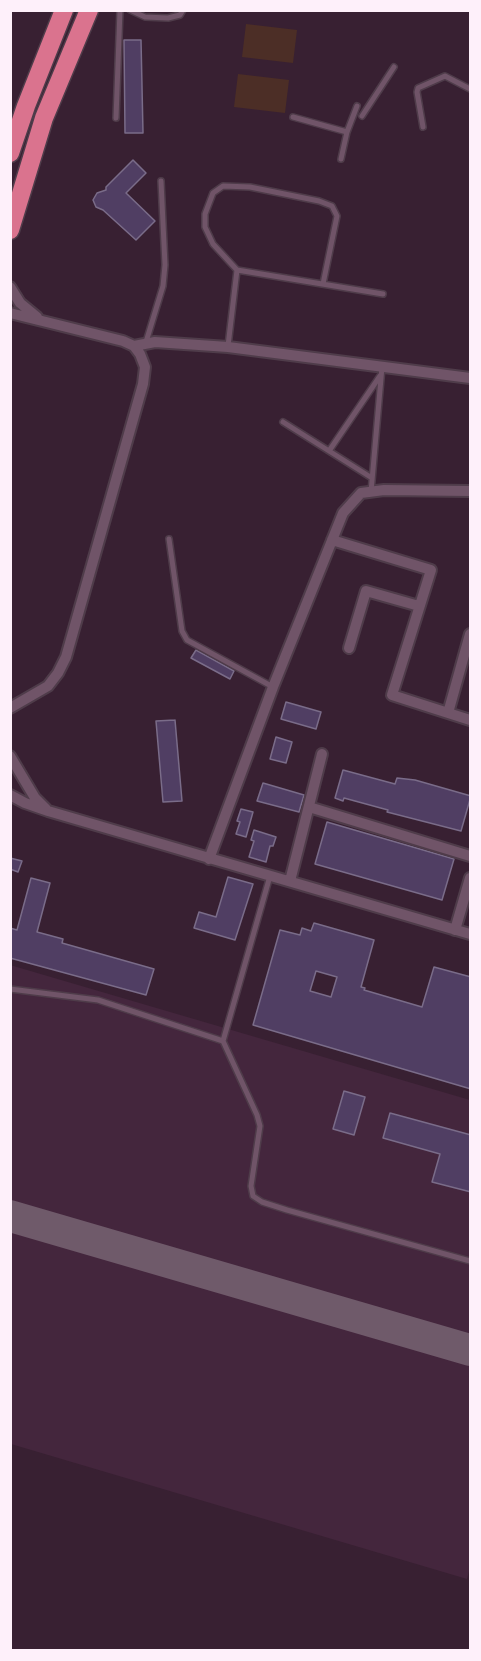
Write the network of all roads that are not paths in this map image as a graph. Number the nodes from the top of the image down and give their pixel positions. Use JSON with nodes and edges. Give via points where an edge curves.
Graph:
{"nodes":[{"id":1,"x":64,"y":10,"type":"edge"},
{"id":2,"x":89,"y":10,"type":"edge"},
{"id":3,"x":120,"y":10,"type":"edge"},
{"id":4,"x":130,"y":10,"type":"edge"},
{"id":5,"x":183,"y":10,"type":"edge"},
{"id":6,"x":394,"y":67,"type":"dead end"},
{"id":7,"x":471,"y":90,"type":"edge"},
{"id":8,"x":357,"y":106,"type":"dead end"},
{"id":9,"x":362,"y":116,"type":"dead end"},
{"id":10,"x":293,"y":117,"type":"dead end"},
{"id":11,"x":116,"y":118,"type":"dead end"},
{"id":12,"x":423,"y":127,"type":"dead end"},
{"id":13,"x":347,"y":132,"type":"junction"},
{"id":14,"x":10,"y":153,"type":"edge"},
{"id":15,"x":340,"y":159,"type":"dead end"},
{"id":16,"x":161,"y":181,"type":"dead end"},
{"id":17,"x":10,"y":230,"type":"edge"},
{"id":18,"x":237,"y":270,"type":"junction"},
{"id":19,"x":323,"y":284,"type":"junction"},
{"id":20,"x":10,"y":287,"type":"edge"},
{"id":21,"x":383,"y":294,"type":"dead end"},
{"id":22,"x":10,"y":313,"type":"edge"},
{"id":23,"x":45,"y":322,"type":"junction"},
{"id":24,"x":146,"y":344,"type":"junction"},
{"id":25,"x":134,"y":346,"type":"junction"},
{"id":26,"x":228,"y":347,"type":"junction"},
{"id":27,"x":381,"y":371,"type":"junction"},
{"id":28,"x":471,"y":378,"type":"edge"},
{"id":29,"x":283,"y":422,"type":"dead end"},
{"id":30,"x":329,"y":451,"type":"junction"},
{"id":31,"x":372,"y":478,"type":"junction"},
{"id":32,"x":471,"y":491,"type":"edge"},
{"id":33,"x":371,"y":492,"type":"junction"},
{"id":34,"x":169,"y":539,"type":"dead end"},
{"id":35,"x":332,"y":540,"type":"junction"},
{"id":36,"x":419,"y":606,"type":"junction"},
{"id":37,"x":471,"y":634,"type":"edge"},
{"id":38,"x":349,"y":648,"type":"dead end"},
{"id":39,"x":273,"y":687,"type":"junction"},
{"id":40,"x":10,"y":708,"type":"edge"},
{"id":41,"x":448,"y":713,"type":"junction"},
{"id":42,"x":471,"y":720,"type":"edge"},
{"id":43,"x":322,"y":754,"type":"dead end"},
{"id":44,"x":10,"y":756,"type":"edge"},
{"id":45,"x":10,"y":795,"type":"edge"},
{"id":46,"x":309,"y":807,"type":"junction"},
{"id":47,"x":48,"y":812,"type":"junction"},
{"id":48,"x":471,"y":856,"type":"edge"},
{"id":49,"x":209,"y":859,"type":"junction"},
{"id":50,"x":270,"y":876,"type":"junction"},
{"id":51,"x":471,"y":878,"type":"edge"},
{"id":52,"x":290,"y":881,"type":"junction"},
{"id":53,"x":455,"y":930,"type":"junction"},
{"id":54,"x":471,"y":934,"type":"edge"},
{"id":55,"x":10,"y":989,"type":"edge"},
{"id":56,"x":223,"y":1041,"type":"junction"},
{"id":57,"x":471,"y":1261,"type":"edge"}],
"edges":[{"from":1,"to":14,"type":"highway"},
{"from":2,"to":17,"type":"highway","via":[[44,118]]},
{"from":3,"to":11,"type":"lane"},
{"from":4,"to":5,"type":"lane","via":[[145,17],[168,18]]},
{"from":6,"to":9,"type":"lane"},
{"from":7,"to":12,"type":"lane","via":[[445,76],[418,88]]},
{"from":8,"to":13,"type":"lane"},
{"from":10,"to":13,"type":"lane"},
{"from":13,"to":15,"type":"lane"},
{"from":16,"to":24,"type":"lane","via":[[165,265]]},
{"from":18,"to":19,"type":"lane"},
{"from":18,"to":19,"type":"lane","via":[[213,244],[205,227],[213,193],[223,186],[250,187],[332,206],[337,216]]},
{"from":18,"to":26,"type":"lane"},
{"from":19,"to":21,"type":"lane"},
{"from":20,"to":23,"type":"street","via":[[20,303]]},
{"from":22,"to":23,"type":"street"},
{"from":23,"to":25,"type":"street"},
{"from":24,"to":25,"type":"street"},
{"from":24,"to":26,"type":"street"},
{"from":25,"to":40,"type":"street","via":[[144,367],[143,384],[66,657],[48,686]]},
{"from":26,"to":27,"type":"street"},
{"from":27,"to":28,"type":"street"},
{"from":27,"to":30,"type":"lane"},
{"from":27,"to":31,"type":"lane"},
{"from":29,"to":30,"type":"lane"},
{"from":30,"to":31,"type":"lane"},
{"from":31,"to":33,"type":"lane"},
{"from":32,"to":33,"type":"street"},
{"from":33,"to":35,"type":"street","via":[[362,493],[351,502]]},
{"from":34,"to":39,"type":"lane","via":[[182,631],[187,640]]},
{"from":35,"to":36,"type":"street","via":[[430,570]]},
{"from":35,"to":39,"type":"street"},
{"from":36,"to":38,"type":"street","via":[[366,591]]},
{"from":36,"to":41,"type":"street","via":[[392,695]]},
{"from":37,"to":41,"type":"street"},
{"from":39,"to":49,"type":"street"},
{"from":41,"to":42,"type":"street"},
{"from":43,"to":46,"type":"street"},
{"from":44,"to":47,"type":"street"},
{"from":45,"to":47,"type":"street"},
{"from":46,"to":48,"type":"street"},
{"from":46,"to":52,"type":"street"},
{"from":47,"to":49,"type":"street"},
{"from":49,"to":50,"type":"street"},
{"from":50,"to":52,"type":"street"},
{"from":50,"to":56,"type":"lane"},
{"from":51,"to":53,"type":"street"},
{"from":52,"to":53,"type":"street"},
{"from":53,"to":54,"type":"street"},
{"from":55,"to":56,"type":"lane","via":[[98,1000]]},
{"from":56,"to":57,"type":"lane","via":[[260,1126],[250,1186],[253,1196],[287,1210]]}]}
